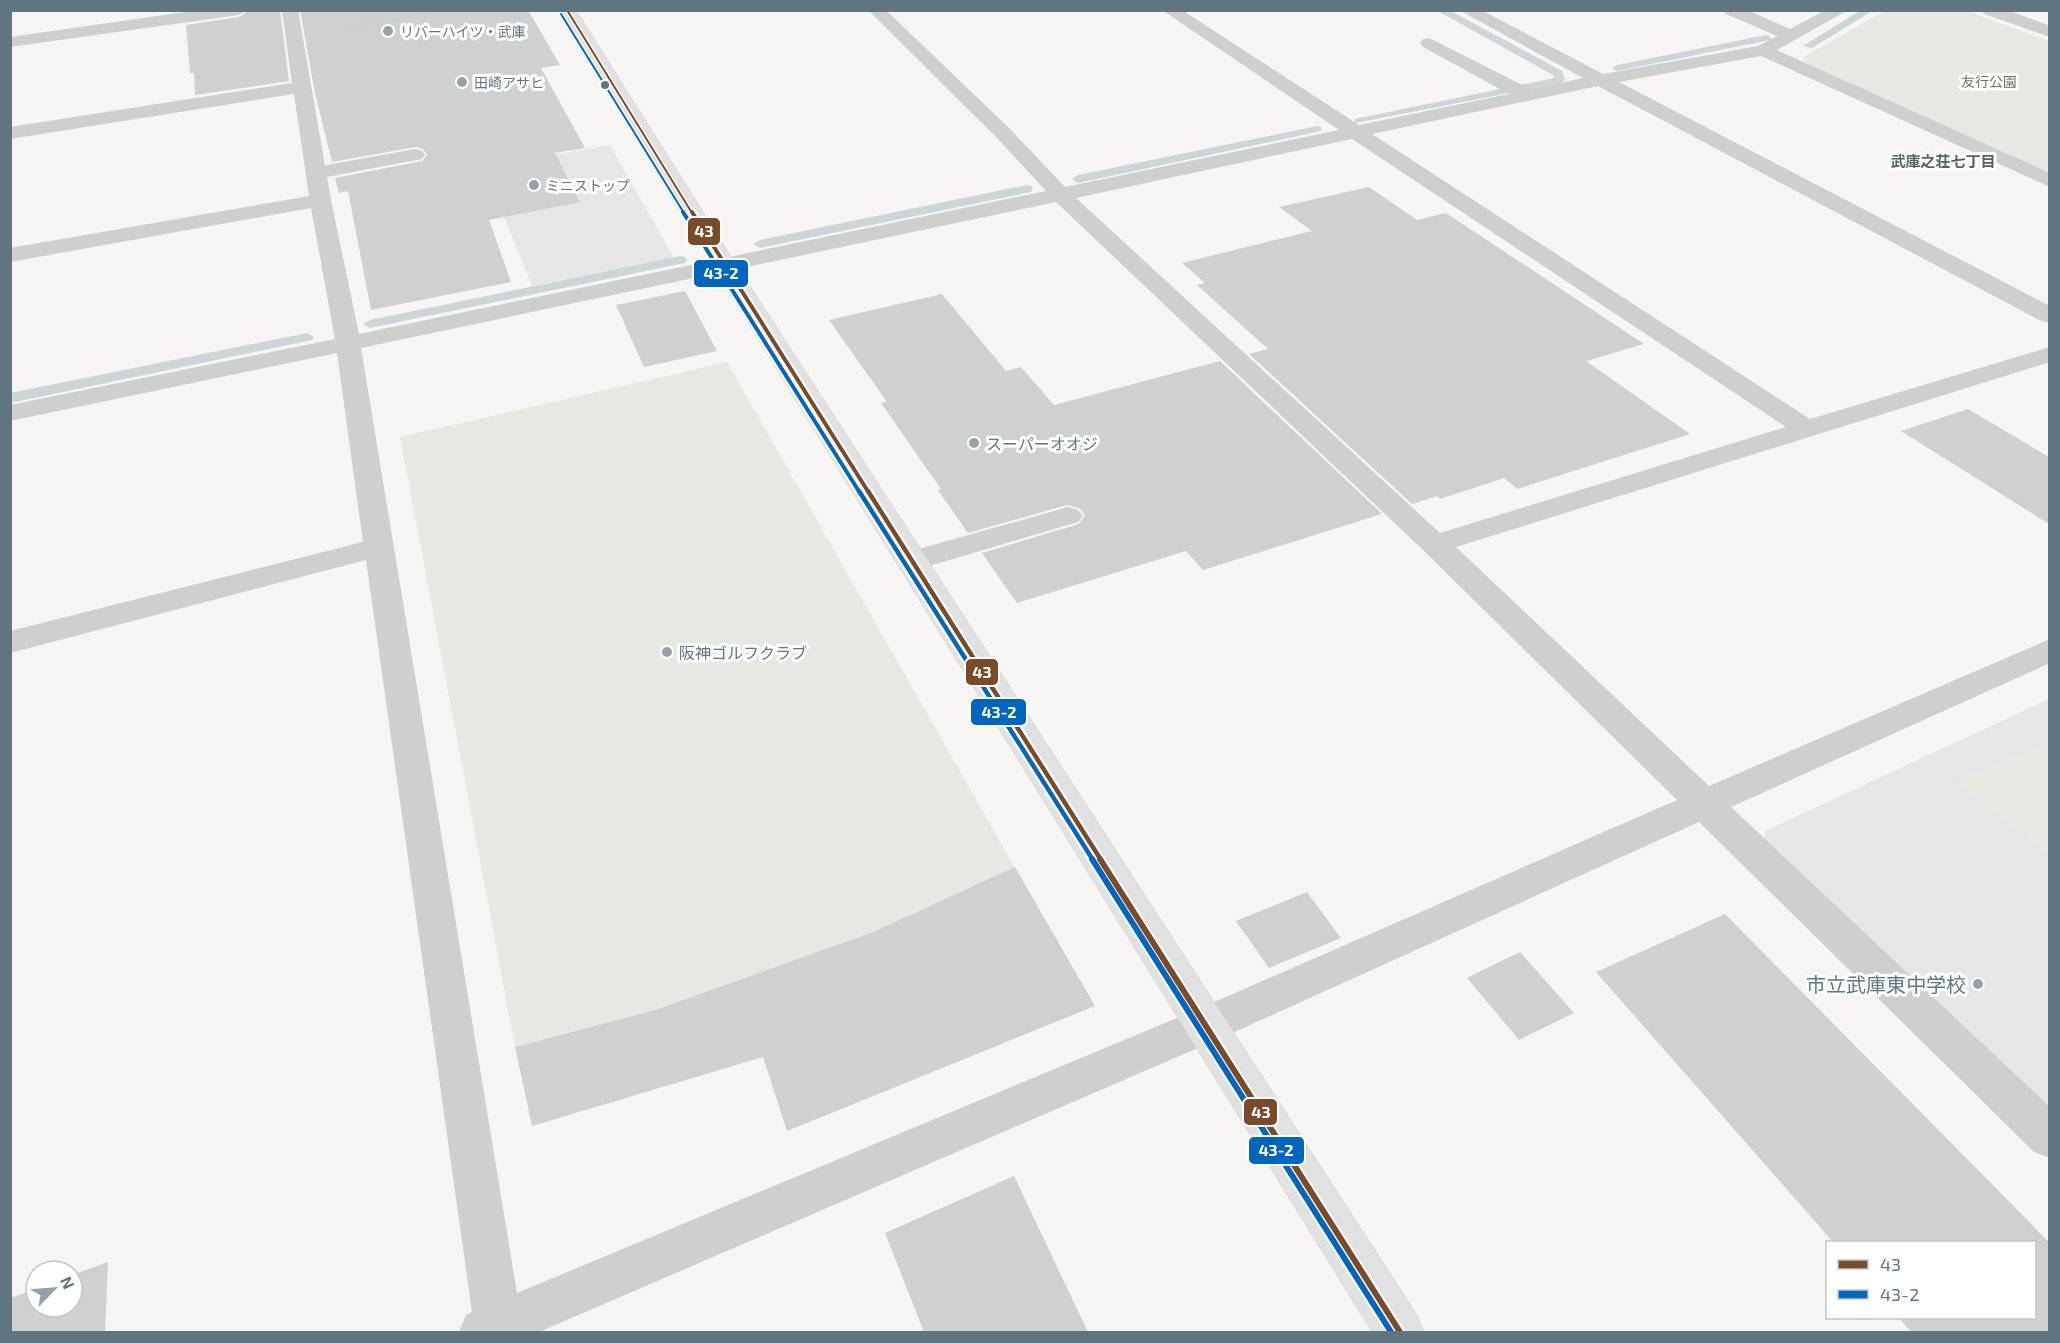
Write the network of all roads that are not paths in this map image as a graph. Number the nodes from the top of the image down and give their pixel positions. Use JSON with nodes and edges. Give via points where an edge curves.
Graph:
{"nodes":[{"id":1,"x":238,"y":10,"type":"edge"},
{"id":2,"x":290,"y":10,"type":"edge"},
{"id":3,"x":567,"y":10,"type":"edge"},
{"id":4,"x":876,"y":10,"type":"edge"},
{"id":5,"x":1170,"y":10,"type":"edge"},
{"id":6,"x":1467,"y":10,"type":"edge"},
{"id":7,"x":1732,"y":10,"type":"edge"},
{"id":8,"x":1840,"y":10,"type":"edge"},
{"id":9,"x":1990,"y":10,"type":"edge"},
{"id":10,"x":2049,"y":15,"type":"edge"},
{"id":11,"x":2020,"y":21,"type":"junction"},
{"id":12,"x":2049,"y":32,"type":"edge"},
{"id":13,"x":1791,"y":36,"type":"junction"},
{"id":14,"x":10,"y":42,"type":"edge"},
{"id":15,"x":1429,"y":43,"type":"dead end"},
{"id":16,"x":1763,"y":50,"type":"junction"},
{"id":17,"x":1600,"y":80,"type":"junction"},
{"id":18,"x":302,"y":87,"type":"junction"},
{"id":19,"x":1519,"y":91,"type":"junction"},
{"id":20,"x":10,"y":133,"type":"edge"},
{"id":21,"x":1357,"y":134,"type":"junction"},
{"id":22,"x":415,"y":155,"type":"dead end"},
{"id":23,"x":316,"y":173,"type":"junction"},
{"id":24,"x":2049,"y":180,"type":"edge"},
{"id":25,"x":1054,"y":187,"type":"junction"},
{"id":26,"x":320,"y":200,"type":"junction"},
{"id":27,"x":10,"y":255,"type":"edge"},
{"id":28,"x":725,"y":266,"type":"junction"},
{"id":29,"x":2049,"y":316,"type":"edge"},
{"id":30,"x":348,"y":343,"type":"junction"},
{"id":31,"x":2049,"y":354,"type":"edge"},
{"id":32,"x":10,"y":413,"type":"edge"},
{"id":33,"x":1807,"y":429,"type":"junction"},
{"id":34,"x":1068,"y":516,"type":"dead end"},
{"id":35,"x":1435,"y":544,"type":"junction"},
{"id":36,"x":379,"y":547,"type":"junction"},
{"id":37,"x":912,"y":561,"type":"junction"},
{"id":38,"x":10,"y":642,"type":"edge"},
{"id":39,"x":2049,"y":650,"type":"edge"},
{"id":40,"x":1706,"y":804,"type":"junction"},
{"id":41,"x":1204,"y":1026,"type":"junction"},
{"id":42,"x":2049,"y":1137,"type":"edge"},
{"id":43,"x":493,"y":1330,"type":"edge"},
{"id":44,"x":1400,"y":1332,"type":"edge"}],
"edges":[{"from":1,"to":14,"type":"street"},
{"from":2,"to":18,"type":"street"},
{"from":3,"to":28,"type":"street"},
{"from":4,"to":25,"type":"street"},
{"from":5,"to":21,"type":"street"},
{"from":6,"to":17,"type":"street"},
{"from":7,"to":13,"type":"street"},
{"from":8,"to":13,"type":"street"},
{"from":9,"to":11,"type":"street"},
{"from":10,"to":11,"type":"street"},
{"from":11,"to":12,"type":"street"},
{"from":13,"to":16,"type":"street"},
{"from":15,"to":19,"type":"street"},
{"from":16,"to":17,"type":"street"},
{"from":16,"to":24,"type":"street"},
{"from":17,"to":19,"type":"street"},
{"from":17,"to":29,"type":"street"},
{"from":18,"to":20,"type":"street"},
{"from":18,"to":23,"type":"street"},
{"from":19,"to":21,"type":"street"},
{"from":21,"to":25,"type":"street"},
{"from":21,"to":33,"type":"street"},
{"from":22,"to":23,"type":"street"},
{"from":23,"to":26,"type":"street"},
{"from":25,"to":28,"type":"street"},
{"from":25,"to":35,"type":"street"},
{"from":26,"to":27,"type":"street"},
{"from":26,"to":30,"type":"street"},
{"from":28,"to":30,"type":"street"},
{"from":28,"to":37,"type":"street"},
{"from":30,"to":32,"type":"street"},
{"from":30,"to":36,"type":"street"},
{"from":31,"to":33,"type":"street"},
{"from":33,"to":35,"type":"street"},
{"from":34,"to":37,"type":"street"},
{"from":35,"to":40,"type":"street"},
{"from":36,"to":38,"type":"street"},
{"from":36,"to":43,"type":"street"},
{"from":37,"to":41,"type":"street"},
{"from":39,"to":40,"type":"street"},
{"from":40,"to":41,"type":"street"},
{"from":40,"to":42,"type":"street"},
{"from":41,"to":43,"type":"street"},
{"from":41,"to":44,"type":"street"}]}
